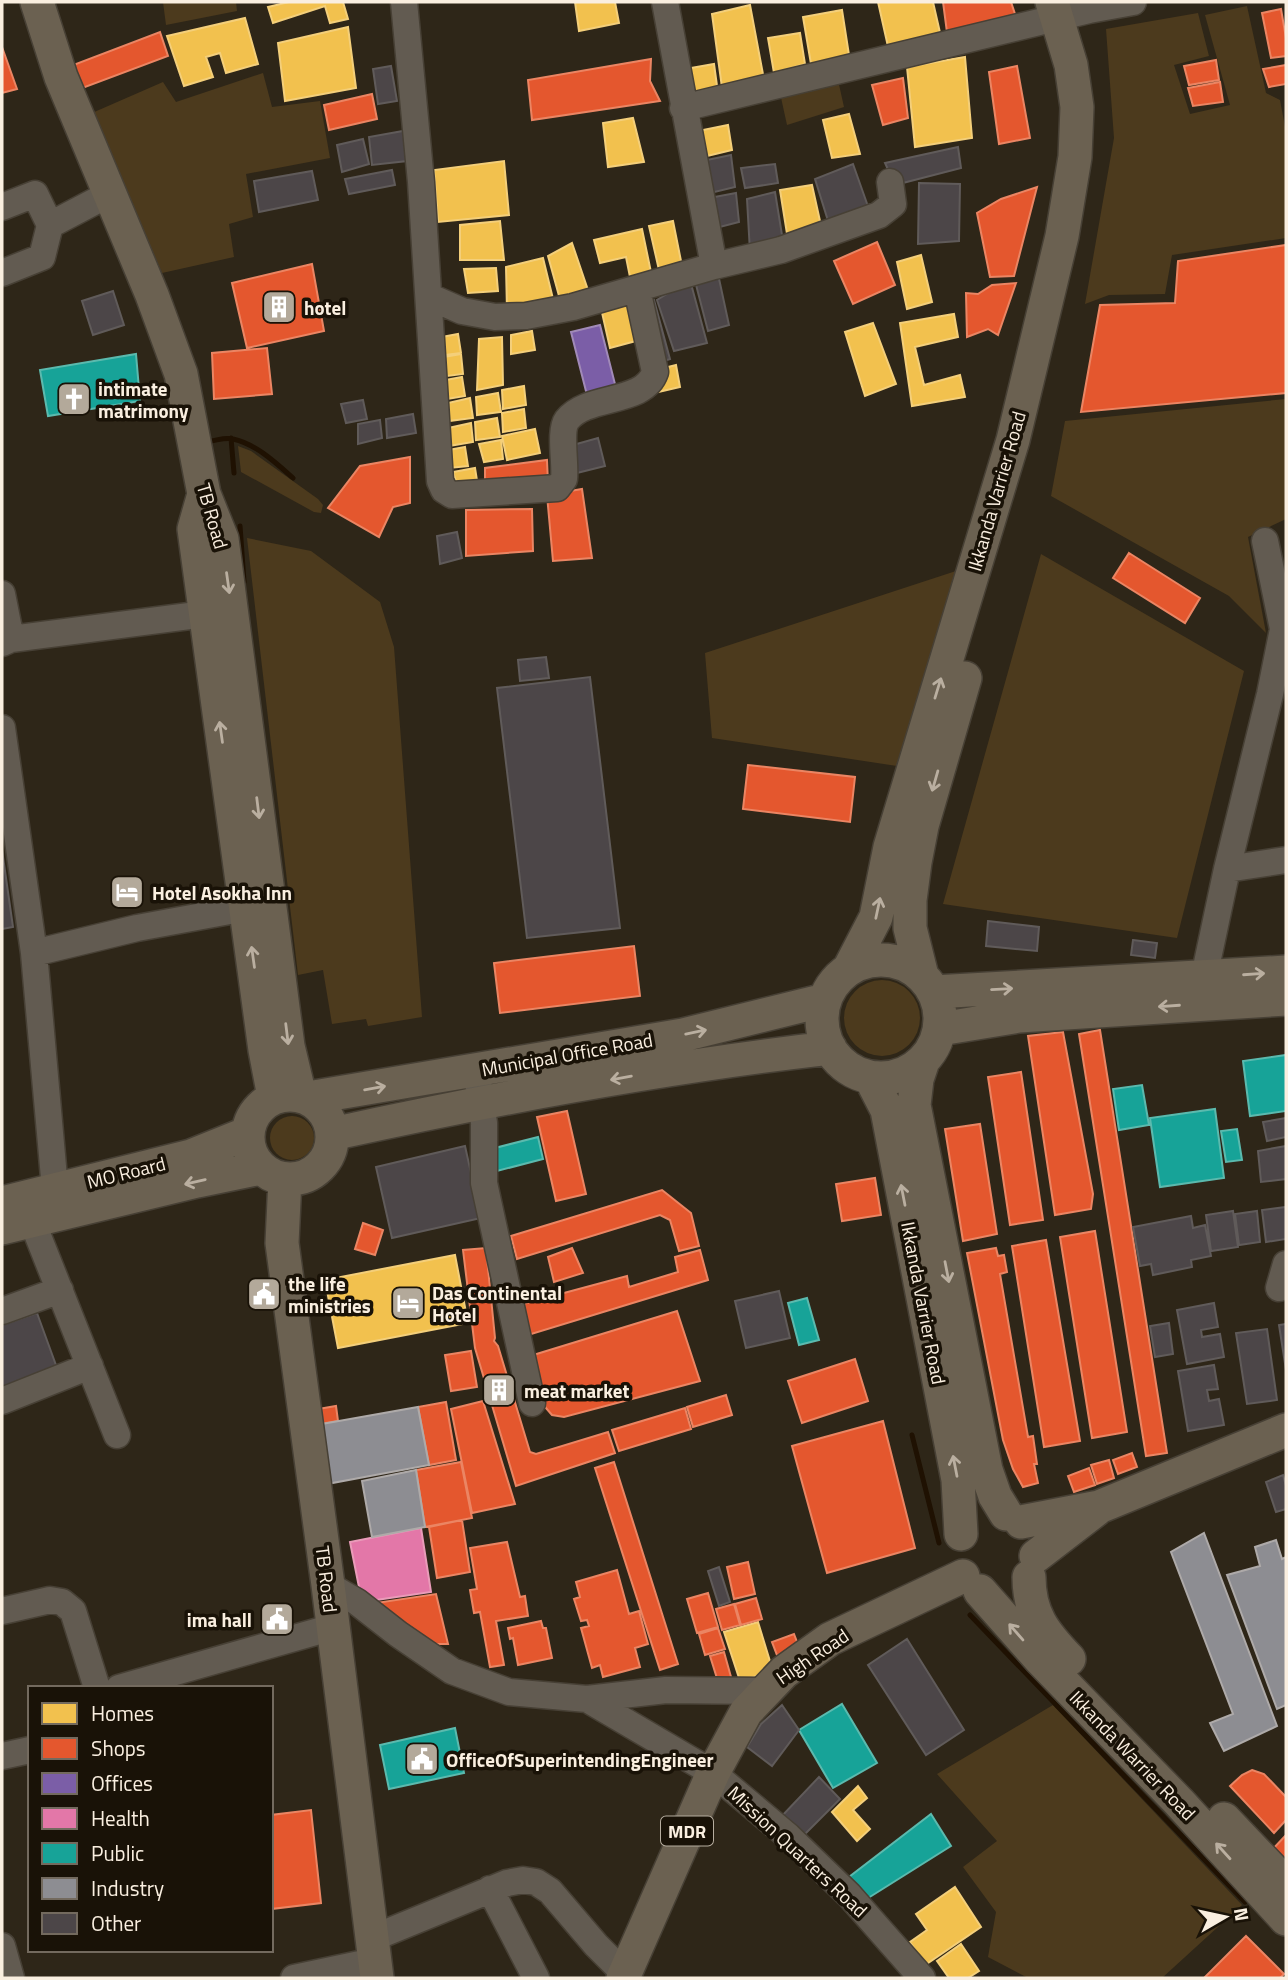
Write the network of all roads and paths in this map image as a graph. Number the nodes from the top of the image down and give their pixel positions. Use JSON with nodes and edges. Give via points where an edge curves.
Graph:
{"nodes":[{"id":1,"x":37,"y":2,"type":"edge"},
{"id":2,"x":404,"y":2,"type":"edge"},
{"id":3,"x":665,"y":2,"type":"edge"},
{"id":4,"x":1133,"y":2,"type":"edge"},
{"id":5,"x":1064,"y":9,"type":"edge"},
{"id":6,"x":683,"y":108,"type":"junction"},
{"id":7,"x":890,"y":182,"type":"dead end"},
{"id":8,"x":109,"y":194,"type":"junction"},
{"id":9,"x":2,"y":207,"type":"edge"},
{"id":10,"x":50,"y":225,"type":"junction"},
{"id":11,"x":714,"y":266,"type":"junction"},
{"id":12,"x":2,"y":274,"type":"edge"},
{"id":13,"x":636,"y":289,"type":"junction"},
{"id":14,"x":430,"y":297,"type":"junction"},
{"id":15,"x":204,"y":494,"type":"junction"},
{"id":16,"x":1265,"y":541,"type":"dead end"},
{"id":17,"x":2,"y":594,"type":"edge"},
{"id":18,"x":205,"y":614,"type":"junction"},
{"id":19,"x":7,"y":641,"type":"edge"},
{"id":20,"x":2,"y":728,"type":"edge"},
{"id":21,"x":1286,"y":860,"type":"edge"},
{"id":22,"x":1227,"y":869,"type":"junction"},
{"id":23,"x":246,"y":908,"type":"junction"},
{"id":24,"x":34,"y":953,"type":"junction"},
{"id":25,"x":849,"y":969,"type":"junction"},
{"id":26,"x":1286,"y":972,"type":"edge"},
{"id":27,"x":1204,"y":977,"type":"junction"},
{"id":28,"x":928,"y":984,"type":"junction"},
{"id":29,"x":1286,"y":999,"type":"edge"},
{"id":30,"x":825,"y":1000,"type":"junction"},
{"id":31,"x":940,"y":1029,"type":"junction"},
{"id":32,"x":830,"y":1048,"type":"junction"},
{"id":33,"x":923,"y":1061,"type":"junction"},
{"id":34,"x":475,"y":1069,"type":"junction"},
{"id":35,"x":870,"y":1077,"type":"junction"},
{"id":36,"x":294,"y":1097,"type":"junction"},
{"id":37,"x":480,"y":1103,"type":"junction"},
{"id":38,"x":248,"y":1133,"type":"junction"},
{"id":39,"x":332,"y":1134,"type":"junction"},
{"id":40,"x":273,"y":1173,"type":"junction"},
{"id":41,"x":55,"y":1189,"type":"junction"},
{"id":42,"x":2,"y":1203,"type":"edge"},
{"id":43,"x":17,"y":1225,"type":"edge"},
{"id":44,"x":60,"y":1290,"type":"junction"},
{"id":45,"x":2,"y":1311,"type":"edge"},
{"id":46,"x":90,"y":1366,"type":"junction"},
{"id":47,"x":2,"y":1401,"type":"edge"},
{"id":48,"x":532,"y":1403,"type":"dead end"},
{"id":49,"x":1286,"y":1430,"type":"edge"},
{"id":50,"x":117,"y":1435,"type":"dead end"},
{"id":51,"x":1099,"y":1507,"type":"junction"},
{"id":52,"x":1014,"y":1518,"type":"junction"},
{"id":53,"x":961,"y":1534,"type":"junction"},
{"id":54,"x":1033,"y":1567,"type":"junction"},
{"id":55,"x":971,"y":1583,"type":"junction"},
{"id":56,"x":328,"y":1585,"type":"junction"},
{"id":57,"x":2,"y":1611,"type":"edge"},
{"id":58,"x":333,"y":1626,"type":"junction"},
{"id":59,"x":150,"y":1683,"type":"edge"},
{"id":60,"x":96,"y":1686,"type":"edge"},
{"id":61,"x":131,"y":1686,"type":"edge"},
{"id":62,"x":765,"y":1691,"type":"junction"},
{"id":63,"x":587,"y":1699,"type":"junction"},
{"id":64,"x":28,"y":1750,"type":"edge"},
{"id":65,"x":2,"y":1756,"type":"edge"},
{"id":66,"x":713,"y":1773,"type":"junction"},
{"id":67,"x":1286,"y":1884,"type":"edge"},
{"id":68,"x":490,"y":1889,"type":"junction"},
{"id":69,"x":1286,"y":1919,"type":"edge"},
{"id":70,"x":2,"y":1946,"type":"edge"},
{"id":71,"x":375,"y":1959,"type":"edge"},
{"id":72,"x":624,"y":1976,"type":"edge"},
{"id":73,"x":10,"y":1978,"type":"edge"},
{"id":74,"x":294,"y":1978,"type":"edge"},
{"id":75,"x":536,"y":1978,"type":"edge"},
{"id":76,"x":922,"y":1978,"type":"edge"}],
"edges":[{"from":1,"to":8,"type":"main road","name":"TB Road","via":[[61,77]]},
{"from":2,"to":14,"type":"street"},
{"from":3,"to":6,"type":"street"},
{"from":4,"to":5,"type":"street"},
{"from":5,"to":6,"type":"street"},
{"from":25,"to":5,"type":"main road","name":"Ikkanda Varrier Road","one_way":true,"via":[[876,917],[890,847],[1013,440],[1062,236],[1077,107]]},
{"from":5,"to":28,"type":"main road","name":"Ikkanda Varrier Road","one_way":true,"via":[[1090,62],[1097,110],[1095,160],[1031,448],[922,827],[910,928]]},
{"from":6,"to":11,"type":"street"},
{"from":7,"to":11,"type":"street","via":[[892,204],[879,215],[781,250]]},
{"from":8,"to":10,"type":"street"},
{"from":8,"to":15,"type":"main road","name":"TB Road","via":[[181,374]]},
{"from":9,"to":10,"type":"street","via":[[35,194]]},
{"from":10,"to":12,"type":"street","via":[[42,257]]},
{"from":11,"to":13,"type":"street"},
{"from":13,"to":14,"type":"street","via":[[526,316],[462,311]]},
{"from":13,"to":14,"type":"street","via":[[655,372],[652,382],[567,420],[564,479],[557,488],[452,495],[440,481]]},
{"from":15,"to":18,"type":"main road","via":[[194,529]]},
{"from":15,"to":36,"type":"main road","name":"TB Road","one_way":true,"via":[[222,539]]},
{"from":16,"to":22,"type":"street","via":[[1283,629]]},
{"from":17,"to":19,"type":"street"},
{"from":18,"to":19,"type":"street"},
{"from":23,"to":18,"type":"main road","one_way":true},
{"from":20,"to":24,"type":"street"},
{"from":21,"to":22,"type":"street"},
{"from":22,"to":27,"type":"street"},
{"from":23,"to":24,"type":"street"},
{"from":36,"to":23,"type":"main road","one_way":true},
{"from":24,"to":41,"type":"street"},
{"from":25,"to":28,"type":"main road","via":[[887,959],[906,965]]},
{"from":25,"to":30,"type":"main road","via":[[834,982]]},
{"from":27,"to":26,"type":"main road","one_way":true},
{"from":28,"to":27,"type":"main road","one_way":true},
{"from":28,"to":31,"type":"main road","via":[[939,1004]]},
{"from":29,"to":31,"type":"main road","one_way":true,"via":[[1019,1016]]},
{"from":30,"to":32,"type":"main road","via":[[822,1019]]},
{"from":34,"to":30,"type":"main road","name":"Municipal Office Road","one_way":true,"via":[[683,1035]]},
{"from":31,"to":33,"type":"main road"},
{"from":32,"to":35,"type":"main road","via":[[841,1063]]},
{"from":32,"to":37,"type":"main road","one_way":true,"via":[[688,1066]]},
{"from":33,"to":35,"type":"main road","via":[[907,1073]]},
{"from":33,"to":52,"type":"main road","name":"Ikkanda Varrier Road","one_way":true,"via":[[914,1105],[986,1470],[995,1496]]},
{"from":36,"to":34,"type":"main road","name":"Municipal Office Road","one_way":true},
{"from":34,"to":37,"type":"street"},
{"from":53,"to":35,"type":"main road","name":"Ikkanda Varrier Road","one_way":true,"via":[[958,1480],[887,1110]]},
{"from":36,"to":38,"type":"main road","via":[[256,1112]]},
{"from":36,"to":39,"type":"main road","via":[[325,1113]]},
{"from":37,"to":39,"type":"main road"},
{"from":37,"to":48,"type":"street","via":[[484,1183]]},
{"from":38,"to":40,"type":"main road","via":[[253,1158]]},
{"from":38,"to":41,"type":"main road","name":"MO Roard","via":[[191,1156]]},
{"from":39,"to":40,"type":"main road","via":[[329,1153],[311,1173],[298,1178]]},
{"from":40,"to":43,"type":"main road","one_way":true},
{"from":40,"to":56,"type":"main road","name":"TB Road"},
{"from":41,"to":42,"type":"main road","name":"MO Roard"},
{"from":43,"to":44,"type":"street"},
{"from":44,"to":45,"type":"street"},
{"from":44,"to":46,"type":"street"},
{"from":46,"to":47,"type":"street"},
{"from":46,"to":50,"type":"street"},
{"from":49,"to":51,"type":"main road"},
{"from":51,"to":52,"type":"main road"},
{"from":51,"to":54,"type":"main road"},
{"from":52,"to":53,"type":"main road","via":[[993,1513],[969,1524]]},
{"from":52,"to":54,"type":"main road","via":[[1032,1535]]},
{"from":53,"to":55,"type":"main road","via":[[956,1555]]},
{"from":54,"to":55,"type":"main road","via":[[1012,1591],[1002,1594]]},
{"from":54,"to":67,"type":"main road","name":"Ikkanda Warrier Road","via":[[1029,1597],[1037,1619],[1055,1644]]},
{"from":55,"to":62,"type":"main road","name":"High Road","number":"MDR","via":[[831,1639]]},
{"from":69,"to":55,"type":"main road","name":"Ikkanda Warrier Road","one_way":true},
{"from":56,"to":58,"type":"main road","name":"TB Road"},
{"from":56,"to":63,"type":"street","via":[[452,1671],[509,1692]]},
{"from":57,"to":60,"type":"street","via":[[50,1600],[62,1602],[73,1611]]},
{"from":58,"to":59,"type":"street"},
{"from":58,"to":71,"type":"main road","name":"TB Road"},
{"from":59,"to":61,"type":"street"},
{"from":62,"to":63,"type":"street","via":[[666,1690]]},
{"from":62,"to":66,"type":"main road","name":"High Road","number":"MDR","via":[[746,1712]]},
{"from":63,"to":66,"type":"street","name":"Mission Quarters Road"},
{"from":64,"to":65,"type":"street"},
{"from":66,"to":72,"type":"main road","name":"High Road","number":"MDR"},
{"from":66,"to":76,"type":"street","name":"Mission Quarters Road","via":[[849,1895]]},
{"from":68,"to":71,"type":"street"},
{"from":68,"to":72,"type":"street","via":[[523,1880],[550,1891]]},
{"from":68,"to":75,"type":"street"},
{"from":70,"to":73,"type":"street"},
{"from":71,"to":74,"type":"street"}]}
